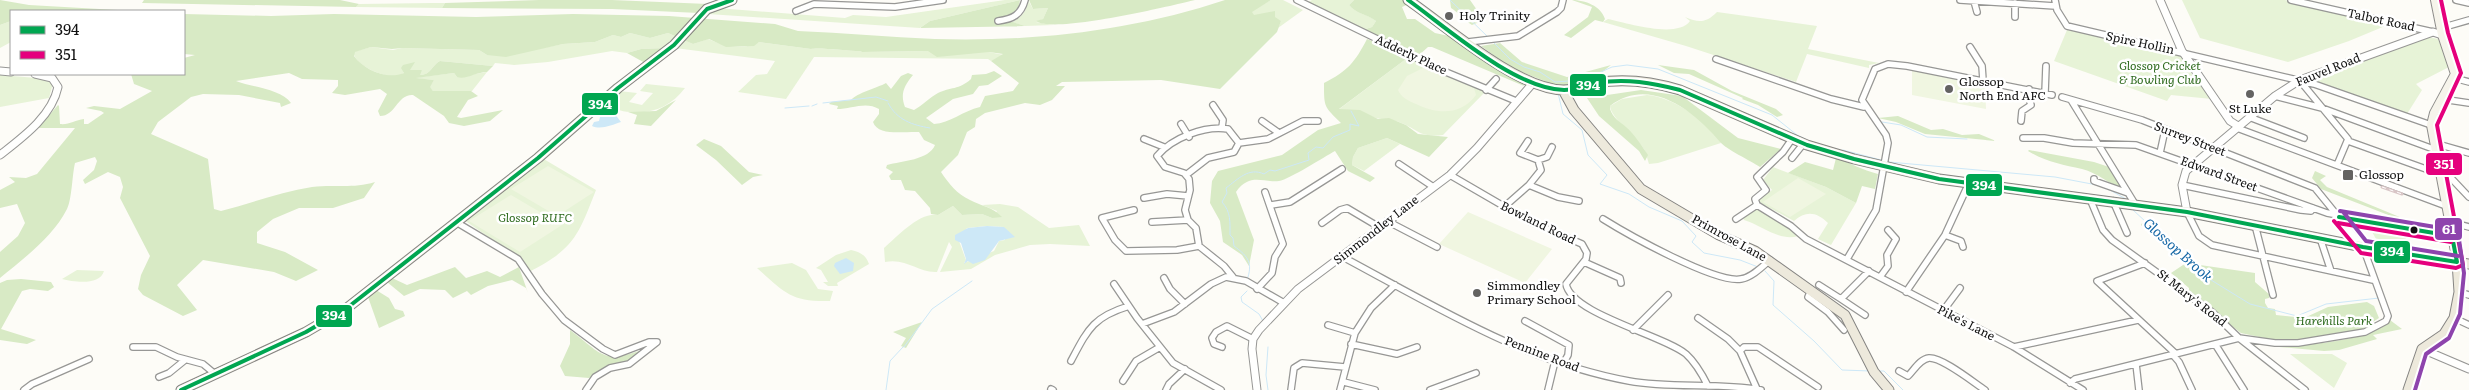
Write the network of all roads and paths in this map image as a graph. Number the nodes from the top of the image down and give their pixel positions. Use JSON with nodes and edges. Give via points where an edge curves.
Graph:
{"nodes":[{"id":1,"x":732,"y":0,"type":"edge"},
{"id":2,"x":855,"y":0,"type":"edge"},
{"id":3,"x":943,"y":0,"type":"edge"},
{"id":4,"x":1025,"y":0,"type":"edge"},
{"id":5,"x":1297,"y":0,"type":"edge"},
{"id":6,"x":1408,"y":0,"type":"edge"},
{"id":7,"x":1563,"y":0,"type":"edge"},
{"id":8,"x":1960,"y":0,"type":"edge"},
{"id":9,"x":2160,"y":0,"type":"edge"},
{"id":10,"x":2291,"y":0,"type":"edge"},
{"id":11,"x":2435,"y":0,"type":"edge"},
{"id":12,"x":2456,"y":0,"type":"edge"},
{"id":13,"x":1974,"y":1,"type":"junction"},
{"id":14,"x":2022,"y":1,"type":"edge"},
{"id":15,"x":813,"y":2,"type":"edge"},
{"id":16,"x":2015,"y":3,"type":"junction"},
{"id":17,"x":2055,"y":3,"type":"edge"},
{"id":18,"x":2469,"y":3,"type":"edge"},
{"id":19,"x":856,"y":6,"type":"junction"},
{"id":20,"x":796,"y":11,"type":"dead end"},
{"id":21,"x":1977,"y":12,"type":"dead end"},
{"id":22,"x":2016,"y":17,"type":"dead end"},
{"id":23,"x":2469,"y":20,"type":"edge"},
{"id":24,"x":998,"y":22,"type":"dead end"},
{"id":25,"x":2461,"y":22,"type":"junction"},
{"id":26,"x":2469,"y":26,"type":"edge"},
{"id":27,"x":2441,"y":31,"type":"junction"},
{"id":28,"x":2433,"y":32,"type":"junction"},
{"id":29,"x":1468,"y":42,"type":"junction"},
{"id":30,"x":1970,"y":47,"type":"dead end"},
{"id":31,"x":2182,"y":51,"type":"junction"},
{"id":32,"x":1716,"y":59,"type":"dead end"},
{"id":33,"x":2046,"y":66,"type":"dead end"},
{"id":34,"x":48,"y":75,"type":"edge"},
{"id":35,"x":2454,"y":78,"type":"junction"},
{"id":36,"x":1496,"y":79,"type":"dead end"},
{"id":37,"x":1983,"y":80,"type":"junction"},
{"id":38,"x":2300,"y":80,"type":"junction"},
{"id":39,"x":2469,"y":82,"type":"edge"},
{"id":40,"x":1533,"y":83,"type":"junction"},
{"id":41,"x":2029,"y":89,"type":"junction"},
{"id":42,"x":1486,"y":90,"type":"junction"},
{"id":43,"x":1562,"y":90,"type":"junction"},
{"id":44,"x":2045,"y":93,"type":"junction"},
{"id":45,"x":2052,"y":94,"type":"dead end"},
{"id":46,"x":2275,"y":96,"type":"junction"},
{"id":47,"x":2062,"y":97,"type":"dead end"},
{"id":48,"x":2442,"y":99,"type":"junction"},
{"id":49,"x":2071,"y":100,"type":"junction"},
{"id":50,"x":1516,"y":102,"type":"junction"},
{"id":51,"x":2469,"y":103,"type":"edge"},
{"id":52,"x":1213,"y":105,"type":"dead end"},
{"id":53,"x":1864,"y":107,"type":"junction"},
{"id":54,"x":2322,"y":108,"type":"junction"},
{"id":55,"x":1225,"y":110,"type":"dead end"},
{"id":56,"x":1217,"y":112,"type":"junction"},
{"id":57,"x":2022,"y":114,"type":"junction"},
{"id":58,"x":2030,"y":116,"type":"dead end"},
{"id":59,"x":2249,"y":117,"type":"junction"},
{"id":60,"x":2021,"y":120,"type":"dead end"},
{"id":61,"x":1262,"y":121,"type":"dead end"},
{"id":62,"x":1318,"y":121,"type":"dead end"},
{"id":63,"x":1181,"y":124,"type":"dead end"},
{"id":64,"x":2431,"y":126,"type":"junction"},
{"id":65,"x":1222,"y":127,"type":"junction"},
{"id":66,"x":2237,"y":128,"type":"junction"},
{"id":67,"x":2166,"y":130,"type":"junction"},
{"id":68,"x":1279,"y":133,"type":"junction"},
{"id":69,"x":1189,"y":137,"type":"junction"},
{"id":70,"x":2023,"y":138,"type":"dead end"},
{"id":71,"x":2304,"y":138,"type":"dead end"},
{"id":72,"x":1144,"y":139,"type":"dead end"},
{"id":73,"x":1792,"y":139,"type":"junction"},
{"id":74,"x":1528,"y":141,"type":"dead end"},
{"id":75,"x":2348,"y":141,"type":"junction"},
{"id":76,"x":1804,"y":143,"type":"junction"},
{"id":77,"x":1239,"y":144,"type":"junction"},
{"id":78,"x":2097,"y":144,"type":"junction"},
{"id":79,"x":1164,"y":147,"type":"junction"},
{"id":80,"x":1552,"y":147,"type":"dead end"},
{"id":81,"x":2435,"y":147,"type":"junction"},
{"id":82,"x":2212,"y":148,"type":"junction"},
{"id":83,"x":2160,"y":153,"type":"junction"},
{"id":84,"x":2469,"y":153,"type":"edge"},
{"id":85,"x":0,"y":155,"type":"edge"},
{"id":86,"x":1792,"y":158,"type":"dead end"},
{"id":87,"x":1538,"y":160,"type":"junction"},
{"id":88,"x":1399,"y":164,"type":"dead end"},
{"id":89,"x":2193,"y":164,"type":"junction"},
{"id":90,"x":2337,"y":165,"type":"junction"},
{"id":91,"x":1883,"y":166,"type":"junction"},
{"id":92,"x":1342,"y":169,"type":"dead end"},
{"id":93,"x":2440,"y":174,"type":"junction"},
{"id":94,"x":1186,"y":175,"type":"junction"},
{"id":95,"x":1450,"y":175,"type":"junction"},
{"id":96,"x":2094,"y":179,"type":"dead end"},
{"id":97,"x":1969,"y":183,"type":"junction"},
{"id":98,"x":1529,"y":185,"type":"junction"},
{"id":99,"x":2182,"y":185,"type":"junction"},
{"id":100,"x":1432,"y":186,"type":"junction"},
{"id":101,"x":2461,"y":187,"type":"junction"},
{"id":102,"x":2469,"y":187,"type":"edge"},
{"id":103,"x":1265,"y":192,"type":"dead end"},
{"id":104,"x":2128,"y":193,"type":"junction"},
{"id":105,"x":1146,"y":196,"type":"dead end"},
{"id":106,"x":1188,"y":196,"type":"junction"},
{"id":107,"x":2469,"y":197,"type":"edge"},
{"id":108,"x":2090,"y":199,"type":"junction"},
{"id":109,"x":1579,"y":201,"type":"dead end"},
{"id":110,"x":2113,"y":201,"type":"junction"},
{"id":111,"x":2135,"y":204,"type":"junction"},
{"id":112,"x":1271,"y":205,"type":"junction"},
{"id":113,"x":1757,"y":205,"type":"junction"},
{"id":114,"x":1504,"y":206,"type":"junction"},
{"id":115,"x":2446,"y":206,"type":"junction"},
{"id":116,"x":2313,"y":208,"type":"junction"},
{"id":117,"x":1134,"y":210,"type":"dead end"},
{"id":118,"x":2187,"y":212,"type":"junction"},
{"id":119,"x":2339,"y":217,"type":"junction"},
{"id":120,"x":1602,"y":219,"type":"dead end"},
{"id":121,"x":1736,"y":219,"type":"dead end"},
{"id":122,"x":1188,"y":220,"type":"junction"},
{"id":123,"x":1387,"y":221,"type":"junction"},
{"id":124,"x":456,"y":222,"type":"junction"},
{"id":125,"x":1152,"y":222,"type":"dead end"},
{"id":126,"x":2450,"y":222,"type":"junction"},
{"id":127,"x":1322,"y":223,"type":"dead end"},
{"id":128,"x":2255,"y":225,"type":"junction"},
{"id":129,"x":1379,"y":227,"type":"junction"},
{"id":130,"x":2469,"y":227,"type":"edge"},
{"id":131,"x":1888,"y":230,"type":"dead end"},
{"id":132,"x":2127,"y":233,"type":"dead end"},
{"id":133,"x":1945,"y":235,"type":"junction"},
{"id":134,"x":2452,"y":236,"type":"junction"},
{"id":135,"x":2320,"y":238,"type":"junction"},
{"id":136,"x":1198,"y":246,"type":"junction"},
{"id":137,"x":1438,"y":247,"type":"dead end"},
{"id":138,"x":1963,"y":247,"type":"dead end"},
{"id":139,"x":2363,"y":247,"type":"junction"},
{"id":140,"x":1341,"y":256,"type":"junction"},
{"id":141,"x":2264,"y":257,"type":"junction"},
{"id":142,"x":1847,"y":259,"type":"junction"},
{"id":143,"x":1770,"y":260,"type":"junction"},
{"id":144,"x":1584,"y":262,"type":"junction"},
{"id":145,"x":2457,"y":262,"type":"junction"},
{"id":146,"x":2145,"y":263,"type":"junction"},
{"id":147,"x":2469,"y":264,"type":"edge"},
{"id":148,"x":1869,"y":271,"type":"junction"},
{"id":149,"x":2331,"y":271,"type":"junction"},
{"id":150,"x":1234,"y":277,"type":"junction"},
{"id":151,"x":1880,"y":277,"type":"junction"},
{"id":152,"x":1164,"y":278,"type":"dead end"},
{"id":153,"x":2373,"y":280,"type":"junction"},
{"id":154,"x":1621,"y":283,"type":"dead end"},
{"id":155,"x":1114,"y":284,"type":"dead end"},
{"id":156,"x":1395,"y":285,"type":"junction"},
{"id":157,"x":1815,"y":288,"type":"junction"},
{"id":158,"x":1959,"y":288,"type":"dead end"},
{"id":159,"x":1257,"y":289,"type":"junction"},
{"id":160,"x":1906,"y":292,"type":"junction"},
{"id":161,"x":2464,"y":294,"type":"edge"},
{"id":162,"x":1668,"y":295,"type":"dead end"},
{"id":163,"x":2273,"y":295,"type":"dead end"},
{"id":164,"x":1841,"y":299,"type":"junction"},
{"id":165,"x":1284,"y":303,"type":"junction"},
{"id":166,"x":1185,"y":304,"type":"junction"},
{"id":167,"x":1129,"y":306,"type":"junction"},
{"id":168,"x":1943,"y":311,"type":"junction"},
{"id":169,"x":1865,"y":315,"type":"dead end"},
{"id":170,"x":1698,"y":318,"type":"dead end"},
{"id":171,"x":2454,"y":318,"type":"junction"},
{"id":172,"x":2138,"y":320,"type":"junction"},
{"id":173,"x":1525,"y":321,"type":"dead end"},
{"id":174,"x":1142,"y":324,"type":"junction"},
{"id":175,"x":1328,"y":325,"type":"dead end"},
{"id":176,"x":2469,"y":325,"type":"edge"},
{"id":177,"x":1633,"y":330,"type":"junction"},
{"id":178,"x":1844,"y":330,"type":"dead end"},
{"id":179,"x":1355,"y":333,"type":"junction"},
{"id":180,"x":2239,"y":338,"type":"junction"},
{"id":181,"x":1253,"y":339,"type":"junction"},
{"id":182,"x":1351,"y":344,"type":"junction"},
{"id":183,"x":2215,"y":344,"type":"junction"},
{"id":184,"x":133,"y":347,"type":"dead end"},
{"id":185,"x":1160,"y":347,"type":"junction"},
{"id":186,"x":1222,"y":347,"type":"dead end"},
{"id":187,"x":1417,"y":347,"type":"dead end"},
{"id":188,"x":2014,"y":347,"type":"junction"},
{"id":189,"x":2422,"y":348,"type":"junction"},
{"id":190,"x":1740,"y":351,"type":"junction"},
{"id":191,"x":2174,"y":355,"type":"junction"},
{"id":192,"x":89,"y":359,"type":"dead end"},
{"id":193,"x":185,"y":360,"type":"junction"},
{"id":194,"x":1071,"y":361,"type":"dead end"},
{"id":195,"x":1555,"y":361,"type":"junction"},
{"id":196,"x":1563,"y":364,"type":"junction"},
{"id":197,"x":2136,"y":364,"type":"junction"},
{"id":198,"x":1345,"y":367,"type":"junction"},
{"id":199,"x":1185,"y":369,"type":"junction"},
{"id":200,"x":2469,"y":370,"type":"edge"},
{"id":201,"x":1899,"y":371,"type":"dead end"},
{"id":202,"x":1470,"y":372,"type":"dead end"},
{"id":203,"x":215,"y":374,"type":"junction"},
{"id":204,"x":159,"y":377,"type":"dead end"},
{"id":205,"x":1124,"y":381,"type":"dead end"},
{"id":206,"x":1344,"y":382,"type":"junction"},
{"id":207,"x":2070,"y":383,"type":"junction"},
{"id":208,"x":1708,"y":386,"type":"junction"},
{"id":209,"x":1675,"y":387,"type":"edge"},
{"id":210,"x":1818,"y":387,"type":"dead end"},
{"id":211,"x":1219,"y":389,"type":"edge"},
{"id":212,"x":24,"y":390,"type":"edge"},
{"id":213,"x":180,"y":390,"type":"edge"},
{"id":214,"x":586,"y":390,"type":"edge"},
{"id":215,"x":1166,"y":390,"type":"edge"},
{"id":216,"x":1257,"y":390,"type":"edge"},
{"id":217,"x":1291,"y":390,"type":"edge"},
{"id":218,"x":1340,"y":390,"type":"edge"},
{"id":219,"x":1375,"y":390,"type":"edge"},
{"id":220,"x":1430,"y":390,"type":"edge"},
{"id":221,"x":1548,"y":390,"type":"edge"},
{"id":222,"x":1759,"y":390,"type":"edge"},
{"id":223,"x":1889,"y":390,"type":"edge"},
{"id":224,"x":1985,"y":390,"type":"edge"},
{"id":225,"x":2083,"y":390,"type":"edge"},
{"id":226,"x":2139,"y":390,"type":"edge"},
{"id":227,"x":2192,"y":390,"type":"edge"},
{"id":228,"x":2244,"y":390,"type":"edge"},
{"id":229,"x":2305,"y":390,"type":"edge"},
{"id":230,"x":2408,"y":390,"type":"edge"}],
"edges":[{"from":1,"to":124,"type":"main road","via":[[710,7],[674,45]]},
{"from":2,"to":19,"type":"street"},
{"from":3,"to":19,"type":"street","via":[[895,7]]},
{"from":4,"to":24,"type":"street","via":[[1021,13]]},
{"from":5,"to":42,"type":"street","name":"Adderly Place"},
{"from":6,"to":29,"type":"main road"},
{"from":7,"to":29,"type":"street","via":[[1557,12],[1518,36]]},
{"from":8,"to":13,"type":"street"},
{"from":9,"to":31,"type":"street"},
{"from":10,"to":28,"type":"street","name":"Talbot Road"},
{"from":11,"to":27,"type":"main road"},
{"from":12,"to":18,"type":"street"},
{"from":13,"to":16,"type":"street"},
{"from":13,"to":21,"type":"street"},
{"from":14,"to":16,"type":"street"},
{"from":14,"to":17,"type":"street"},
{"from":15,"to":19,"type":"street"},
{"from":15,"to":20,"type":"street"},
{"from":16,"to":22,"type":"street"},
{"from":17,"to":31,"type":"street","name":"Spire Hollin","via":[[2067,26]]},
{"from":23,"to":25,"type":"street"},
{"from":25,"to":26,"type":"street"},
{"from":25,"to":27,"type":"street"},
{"from":27,"to":28,"type":"street","name":"Talbot Road"},
{"from":27,"to":35,"type":"main road"},
{"from":28,"to":38,"type":"street","name":"Fauvel Road"},
{"from":29,"to":40,"type":"main road"},
{"from":30,"to":37,"type":"street","via":[[1982,66]]},
{"from":31,"to":38,"type":"street","name":"Spire Hollin"},
{"from":31,"to":66,"type":"street"},
{"from":32,"to":53,"type":"street","via":[[1831,99]]},
{"from":33,"to":44,"type":"street"},
{"from":34,"to":85,"type":"street","via":[[58,83],[46,114],[33,129]]},
{"from":35,"to":39,"type":"street"},
{"from":35,"to":48,"type":"main road"},
{"from":36,"to":42,"type":"street"},
{"from":37,"to":41,"type":"street"},
{"from":37,"to":53,"type":"street","via":[[1888,64],[1872,73],[1862,100]]},
{"from":38,"to":46,"type":"street","name":"Fauvel Road"},
{"from":38,"to":54,"type":"street"},
{"from":38,"to":64,"type":"street","name":"Spire Hollin"},
{"from":40,"to":43,"type":"main road"},
{"from":40,"to":50,"type":"street","name":"Simmondley Lane"},
{"from":41,"to":44,"type":"street"},
{"from":41,"to":57,"type":"street","via":[[2031,105]]},
{"from":42,"to":50,"type":"street","name":"Adderly Place"},
{"from":43,"to":73,"type":"main road","via":[[1617,81],[1659,84]]},
{"from":43,"to":143,"type":"main road","name":"Primrose Lane","via":[[1574,110],[1641,189],[1719,235]]},
{"from":44,"to":45,"type":"street"},
{"from":46,"to":54,"type":"street"},
{"from":46,"to":59,"type":"street","name":"Fauvel Road"},
{"from":47,"to":49,"type":"street","name":"Surrey Street"},
{"from":48,"to":51,"type":"street"},
{"from":48,"to":64,"type":"main road"},
{"from":49,"to":67,"type":"street","name":"Surrey Street"},
{"from":49,"to":78,"type":"street"},
{"from":50,"to":95,"type":"street","name":"Simmondley Lane"},
{"from":52,"to":56,"type":"street"},
{"from":53,"to":91,"type":"street","via":[[1888,140]]},
{"from":54,"to":75,"type":"street"},
{"from":54,"to":81,"type":"street"},
{"from":55,"to":56,"type":"street"},
{"from":56,"to":65,"type":"street","via":[[1223,120]]},
{"from":57,"to":58,"type":"street"},
{"from":57,"to":60,"type":"street"},
{"from":59,"to":66,"type":"street","name":"Fauvel Road"},
{"from":59,"to":71,"type":"street"},
{"from":61,"to":68,"type":"street"},
{"from":62,"to":68,"type":"street","via":[[1303,121]]},
{"from":63,"to":69,"type":"street"},
{"from":64,"to":81,"type":"main road"},
{"from":65,"to":69,"type":"street","via":[[1213,127]]},
{"from":65,"to":77,"type":"street","via":[[1231,132]]},
{"from":66,"to":82,"type":"street","name":"Fauvel Road"},
{"from":66,"to":90,"type":"street"},
{"from":67,"to":82,"type":"street","name":"Surrey Street"},
{"from":67,"to":83,"type":"street"},
{"from":68,"to":77,"type":"street","via":[[1259,142]]},
{"from":69,"to":79,"type":"street"},
{"from":70,"to":78,"type":"street","name":"Edward Street"},
{"from":72,"to":79,"type":"street"},
{"from":73,"to":76,"type":"main road"},
{"from":73,"to":113,"type":"street","via":[[1757,177],[1766,190],[1755,199]]},
{"from":74,"to":87,"type":"street","via":[[1520,152]]},
{"from":75,"to":90,"type":"street"},
{"from":75,"to":93,"type":"street"},
{"from":76,"to":86,"type":"street"},
{"from":76,"to":91,"type":"main road"},
{"from":77,"to":94,"type":"street","via":[[1234,152],[1208,158]]},
{"from":78,"to":83,"type":"street","name":"Edward Street","via":[[2136,144]]},
{"from":78,"to":104,"type":"street"},
{"from":79,"to":94,"type":"street","via":[[1157,156],[1161,164]]},
{"from":80,"to":87,"type":"street","via":[[1547,157]]},
{"from":81,"to":84,"type":"street"},
{"from":81,"to":93,"type":"main road"},
{"from":82,"to":89,"type":"street","name":"Fauvel Road"},
{"from":82,"to":119,"type":"street","name":"Surrey Street","via":[[2316,188]]},
{"from":83,"to":89,"type":"street","name":"Edward Street"},
{"from":87,"to":98,"type":"street","via":[[1542,170]]},
{"from":88,"to":100,"type":"street"},
{"from":89,"to":99,"type":"street","via":[[2186,171]]},
{"from":89,"to":116,"type":"street","name":"Edward Street"},
{"from":90,"to":115,"type":"street"},
{"from":91,"to":97,"type":"main road"},
{"from":91,"to":142,"type":"street","via":[[1876,210]]},
{"from":92,"to":112,"type":"street","via":[[1290,202]]},
{"from":93,"to":101,"type":"street"},
{"from":93,"to":115,"type":"main road"},
{"from":94,"to":106,"type":"street","via":[[1190,184]]},
{"from":95,"to":100,"type":"street","name":"Simmondley Lane"},
{"from":95,"to":114,"type":"street","name":"Bowland Road"},
{"from":96,"to":104,"type":"street"},
{"from":97,"to":108,"type":"main road"},
{"from":97,"to":133,"type":"street"},
{"from":98,"to":109,"type":"street","via":[[1558,197]]},
{"from":98,"to":114,"type":"street"},
{"from":99,"to":116,"type":"street","via":[[2301,210],[2311,211]]},
{"from":99,"to":118,"type":"street"},
{"from":100,"to":123,"type":"street","name":"Simmondley Lane"},
{"from":101,"to":102,"type":"street"},
{"from":101,"to":107,"type":"street"},
{"from":103,"to":112,"type":"street"},
{"from":104,"to":111,"type":"street"},
{"from":105,"to":106,"type":"street"},
{"from":106,"to":122,"type":"street","via":[[1185,210]]},
{"from":108,"to":110,"type":"main road"},
{"from":108,"to":146,"type":"street","name":"St Mary's Road","via":[[2106,234]]},
{"from":110,"to":111,"type":"main road"},
{"from":110,"to":132,"type":"street"},
{"from":111,"to":118,"type":"main road"},
{"from":112,"to":159,"type":"street","via":[[1283,244],[1274,257],[1270,278]]},
{"from":113,"to":121,"type":"street"},
{"from":113,"to":142,"type":"street","name":"Pike's Lane","via":[[1806,239]]},
{"from":114,"to":144,"type":"street","name":"Bowland Road","via":[[1531,222],[1575,240],[1586,250]]},
{"from":115,"to":126,"type":"main road"},
{"from":116,"to":119,"type":"street","name":"Edward Street"},
{"from":117,"to":136,"type":"street","via":[[1102,218],[1126,251],[1177,250]]},
{"from":118,"to":128,"type":"main road"},
{"from":118,"to":141,"type":"street","via":[[2196,233],[2206,243]]},
{"from":119,"to":134,"type":"street","name":"Edward Street"},
{"from":119,"to":139,"type":"street"},
{"from":120,"to":143,"type":"street","via":[[1635,239],[1722,278],[1742,279]]},
{"from":122,"to":125,"type":"street"},
{"from":122,"to":136,"type":"street","via":[[1196,228]]},
{"from":123,"to":129,"type":"street","name":"Simmondley Lane"},
{"from":123,"to":137,"type":"street"},
{"from":124,"to":203,"type":"main road","via":[[336,316]]},
{"from":124,"to":214,"type":"street","via":[[518,259],[564,320],[603,349],[614,355],[657,342],[629,364],[610,368],[595,377]]},
{"from":126,"to":130,"type":"street"},
{"from":126,"to":134,"type":"main road"},
{"from":127,"to":129,"type":"street","via":[[1347,208]]},
{"from":128,"to":135,"type":"main road"},
{"from":128,"to":141,"type":"street"},
{"from":129,"to":140,"type":"street","name":"Simmondley Lane"},
{"from":131,"to":151,"type":"street","via":[[1896,239],[1887,255],[1888,266]]},
{"from":133,"to":138,"type":"street","via":[[1961,241]]},
{"from":133,"to":160,"type":"street"},
{"from":134,"to":145,"type":"main road"},
{"from":135,"to":139,"type":"main road"},
{"from":135,"to":149,"type":"street"},
{"from":136,"to":150,"type":"street"},
{"from":139,"to":145,"type":"main road"},
{"from":139,"to":153,"type":"street"},
{"from":140,"to":156,"type":"street","name":"Pennine Road"},
{"from":140,"to":165,"type":"street","name":"Simmondley Lane"},
{"from":141,"to":149,"type":"street"},
{"from":141,"to":163,"type":"street"},
{"from":142,"to":148,"type":"street","name":"Pike's Lane"},
{"from":143,"to":157,"type":"main road","name":"Primrose Lane","via":[[1786,275]]},
{"from":144,"to":154,"type":"street","via":[[1620,278]]},
{"from":144,"to":177,"type":"street","via":[[1568,280],[1567,290],[1572,297]]},
{"from":145,"to":147,"type":"main road"},
{"from":145,"to":161,"type":"main road"},
{"from":146,"to":172,"type":"street","via":[[2097,281]]},
{"from":146,"to":180,"type":"street","name":"St Mary's Road","via":[[2212,312]]},
{"from":148,"to":151,"type":"street","name":"Pike's Lane"},
{"from":148,"to":164,"type":"street"},
{"from":149,"to":153,"type":"street"},
{"from":150,"to":159,"type":"street"},
{"from":150,"to":166,"type":"street","via":[[1218,279]]},
{"from":151,"to":160,"type":"street","name":"Pike's Lane"},
{"from":152,"to":166,"type":"street"},
{"from":153,"to":180,"type":"street","via":[[2388,316],[2386,321],[2365,332],[2305,342],[2275,343]]},
{"from":155,"to":167,"type":"street"},
{"from":156,"to":179,"type":"street","via":[[1371,308]]},
{"from":156,"to":195,"type":"street","name":"Pennine Road","via":[[1481,330]]},
{"from":157,"to":164,"type":"street"},
{"from":157,"to":178,"type":"street","via":[[1808,297]]},
{"from":157,"to":223,"type":"main road","name":"Primrose Lane","via":[[1845,315],[1873,371]]},
{"from":158,"to":168,"type":"street"},
{"from":159,"to":165,"type":"street"},
{"from":160,"to":168,"type":"street","name":"Pike's Lane"},
{"from":161,"to":171,"type":"main road"},
{"from":162,"to":177,"type":"street"},
{"from":164,"to":169,"type":"street"},
{"from":165,"to":181,"type":"street","name":"Simmondley Lane"},
{"from":166,"to":174,"type":"street","via":[[1177,311]]},
{"from":167,"to":174,"type":"street"},
{"from":167,"to":194,"type":"street","via":[[1093,321]]},
{"from":168,"to":188,"type":"street","name":"Pike's Lane"},
{"from":170,"to":190,"type":"street"},
{"from":171,"to":176,"type":"street"},
{"from":171,"to":189,"type":"main road","via":[[2444,334]]},
{"from":172,"to":188,"type":"street"},
{"from":172,"to":191,"type":"street"},
{"from":173,"to":196,"type":"street","via":[[1569,345]]},
{"from":174,"to":185,"type":"street"},
{"from":175,"to":179,"type":"street"},
{"from":177,"to":208,"type":"street","via":[[1678,347],[1694,361]]},
{"from":179,"to":182,"type":"street"},
{"from":180,"to":183,"type":"street"},
{"from":180,"to":229,"type":"street","name":"St Mary's Road"},
{"from":181,"to":186,"type":"street","via":[[1229,324],[1212,338],[1214,344]]},
{"from":181,"to":216,"type":"street"},
{"from":182,"to":187,"type":"street","via":[[1397,354]]},
{"from":182,"to":198,"type":"street"},
{"from":183,"to":191,"type":"street"},
{"from":183,"to":228,"type":"street"},
{"from":184,"to":193,"type":"street","via":[[151,345]]},
{"from":185,"to":199,"type":"street","via":[[1173,363]]},
{"from":185,"to":205,"type":"street","via":[[1136,361]]},
{"from":188,"to":207,"type":"street","name":"Pike's Lane"},
{"from":189,"to":200,"type":"street"},
{"from":189,"to":230,"type":"main road"},
{"from":190,"to":210,"type":"street","via":[[1744,347],[1758,347]]},
{"from":190,"to":222,"type":"street"},
{"from":191,"to":197,"type":"street"},
{"from":191,"to":227,"type":"street"},
{"from":192,"to":212,"type":"street"},
{"from":193,"to":203,"type":"street","via":[[203,362]]},
{"from":193,"to":204,"type":"street"},
{"from":195,"to":196,"type":"street","name":"Pennine Road"},
{"from":195,"to":221,"type":"street"},
{"from":196,"to":209,"type":"street","name":"Pennine Road","via":[[1628,381]]},
{"from":197,"to":207,"type":"street"},
{"from":197,"to":226,"type":"street"},
{"from":198,"to":206,"type":"street"},
{"from":198,"to":217,"type":"street","via":[[1302,362],[1294,368]]},
{"from":199,"to":211,"type":"street"},
{"from":199,"to":215,"type":"street"},
{"from":201,"to":224,"type":"street","via":[[1908,376],[1922,360],[1936,359]]},
{"from":202,"to":220,"type":"street"},
{"from":203,"to":213,"type":"main road"},
{"from":206,"to":218,"type":"street"},
{"from":206,"to":219,"type":"street"},
{"from":207,"to":225,"type":"street","name":"Pike's Lane"},
{"from":208,"to":209,"type":"street","name":"Pennine Road"},
{"from":208,"to":222,"type":"street","name":"Pennine Road"}]}
